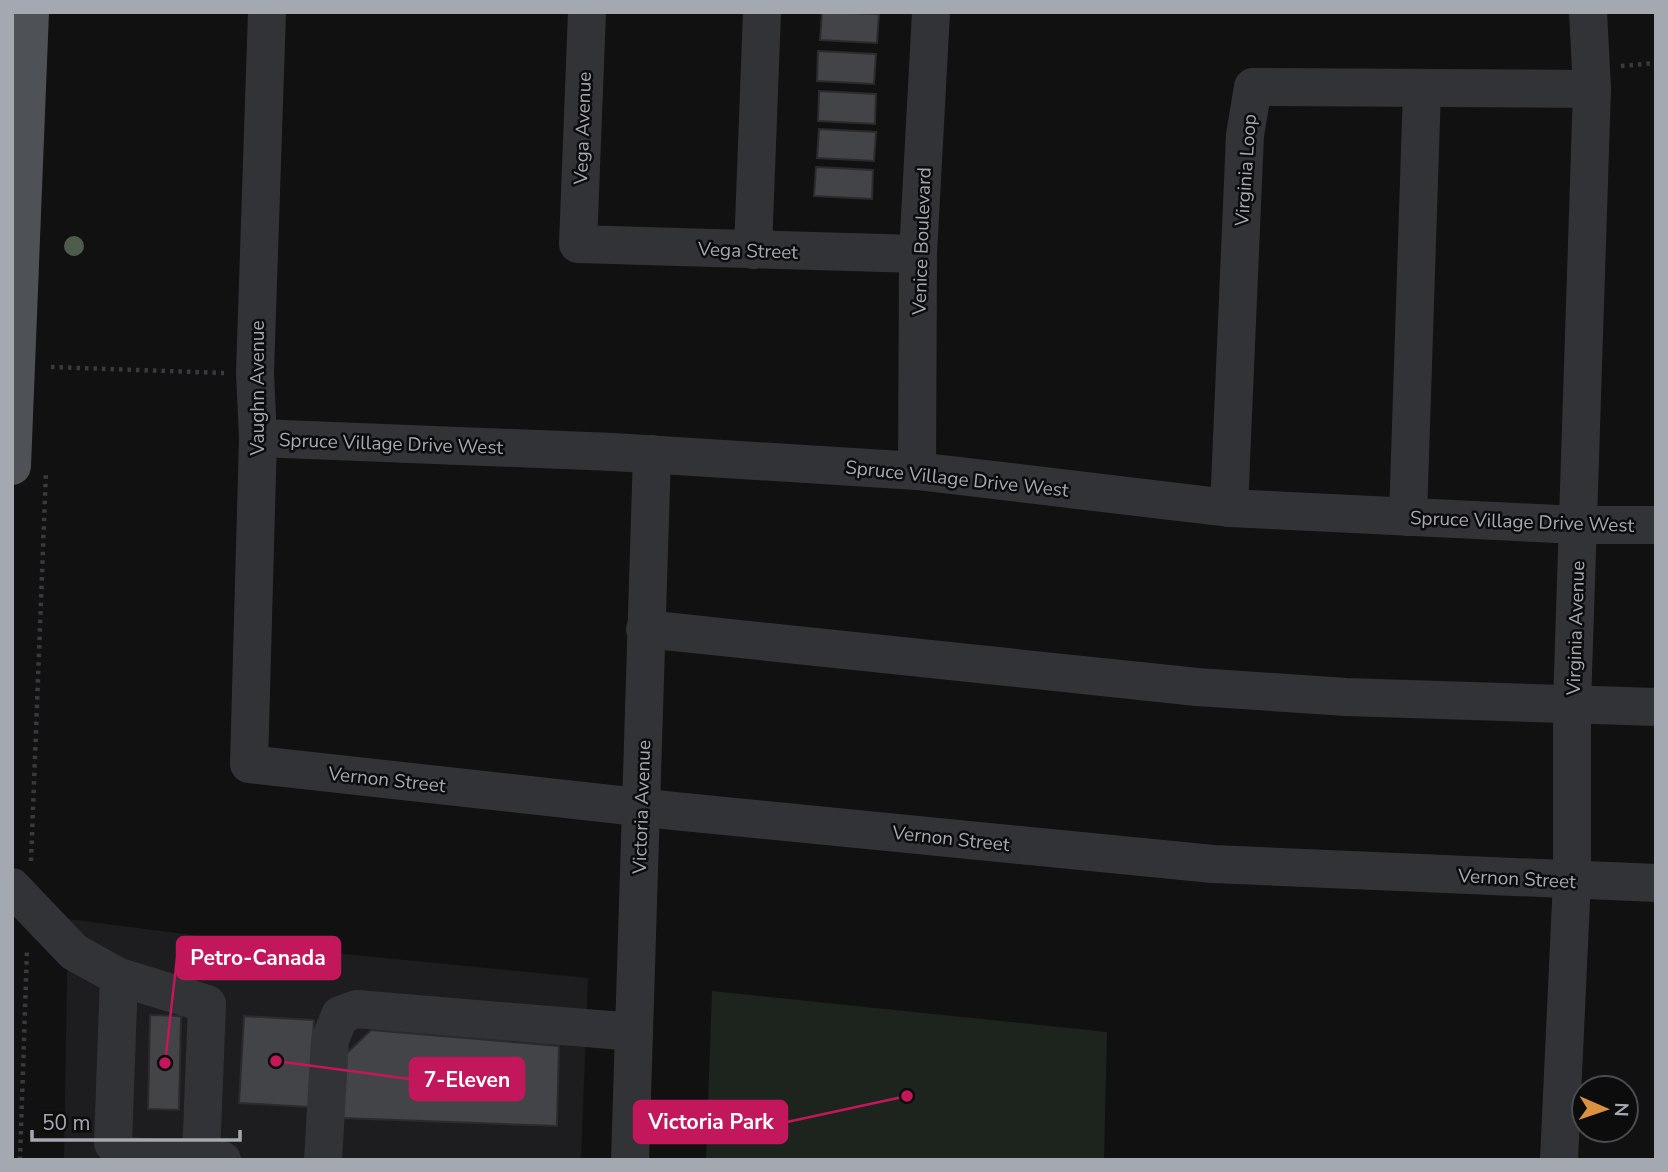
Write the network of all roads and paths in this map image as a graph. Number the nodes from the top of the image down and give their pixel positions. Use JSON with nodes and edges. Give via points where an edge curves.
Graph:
{"nodes":[{"id":1,"x":30,"y":12,"type":"edge"},
{"id":2,"x":267,"y":12,"type":"edge"},
{"id":3,"x":587,"y":12,"type":"edge"},
{"id":4,"x":762,"y":12,"type":"edge"},
{"id":5,"x":931,"y":12,"type":"edge"},
{"id":6,"x":1588,"y":12,"type":"edge"},
{"id":7,"x":1422,"y":89,"type":"junction"},
{"id":8,"x":1592,"y":89,"type":"junction"},
{"id":9,"x":578,"y":244,"type":"joint"},
{"id":10,"x":752,"y":250,"type":"junction"},
{"id":11,"x":918,"y":254,"type":"junction"},
{"id":12,"x":32,"y":376,"type":"edge"},
{"id":13,"x":256,"y":400,"type":"junction"},
{"id":14,"x":258,"y":438,"type":"junction"},
{"id":15,"x":652,"y":454,"type":"junction"},
{"id":16,"x":29,"y":465,"type":"edge"},
{"id":17,"x":917,"y":471,"type":"junction"},
{"id":18,"x":1229,"y":508,"type":"junction"},
{"id":19,"x":1408,"y":517,"type":"junction"},
{"id":20,"x":1578,"y":525,"type":"junction"},
{"id":21,"x":1656,"y":525,"type":"edge"},
{"id":22,"x":645,"y":629,"type":"junction"},
{"id":23,"x":1572,"y":704,"type":"junction"},
{"id":24,"x":1656,"y":707,"type":"edge"},
{"id":25,"x":249,"y":764,"type":"joint"},
{"id":26,"x":641,"y":807,"type":"junction"},
{"id":27,"x":1572,"y":880,"type":"junction"},
{"id":28,"x":1656,"y":883,"type":"edge"},
{"id":29,"x":20,"y":896,"type":"edge"},
{"id":30,"x":119,"y":977,"type":"junction"},
{"id":31,"x":634,"y":1032,"type":"junction"},
{"id":32,"x":212,"y":1159,"type":"edge"},
{"id":33,"x":20,"y":1160,"type":"edge"},
{"id":34,"x":323,"y":1160,"type":"edge"},
{"id":35,"x":630,"y":1160,"type":"edge"},
{"id":36,"x":1559,"y":1160,"type":"edge"}],
"edges":[{"from":1,"to":12,"type":"main road"},
{"from":2,"to":13,"type":"street","name":"Vaughn Avenue"},
{"from":3,"to":9,"type":"street","name":"Vega Avenue"},
{"from":4,"to":10,"type":"street"},
{"from":5,"to":11,"type":"street","name":"Venice Boulevard"},
{"from":6,"to":8,"type":"street","name":"Virginia Avenue"},
{"from":7,"to":8,"type":"street","name":"Virginia Loop"},
{"from":7,"to":18,"type":"street","name":"Virginia Loop","via":[[1253,87],[1245,135]]},
{"from":7,"to":19,"type":"street"},
{"from":8,"to":20,"type":"street","name":"Virginia Avenue"},
{"from":9,"to":10,"type":"street","name":"Vega Street"},
{"from":10,"to":11,"type":"street","name":"Vega Street"},
{"from":11,"to":17,"type":"street","name":"Venice Boulevard"},
{"from":12,"to":13,"type":"path","via":[[231,373],[233,397]]},
{"from":12,"to":16,"type":"main road"},
{"from":13,"to":14,"type":"street","name":"Vaughn Avenue"},
{"from":14,"to":15,"type":"street","name":"Spruce Village Drive West"},
{"from":14,"to":25,"type":"street","name":"Vaughn Avenue"},
{"from":15,"to":17,"type":"street","name":"Spruce Village Drive West"},
{"from":15,"to":22,"type":"street","name":"Victoria Avenue"},
{"from":16,"to":29,"type":"path"},
{"from":17,"to":18,"type":"street","name":"Spruce Village Drive West"},
{"from":18,"to":19,"type":"street","name":"Spruce Village Drive West"},
{"from":19,"to":20,"type":"street","name":"Spruce Village Drive West"},
{"from":20,"to":21,"type":"street","name":"Spruce Village Drive West"},
{"from":20,"to":23,"type":"street","name":"Virginia Avenue"},
{"from":22,"to":23,"type":"street","via":[[1197,687]]},
{"from":22,"to":26,"type":"street","name":"Victoria Avenue"},
{"from":23,"to":24,"type":"street"},
{"from":23,"to":27,"type":"street","name":"Virginia Avenue"},
{"from":25,"to":26,"type":"street","name":"Vernon Street"},
{"from":26,"to":27,"type":"street","name":"Vernon Street","via":[[1213,864]]},
{"from":26,"to":31,"type":"street","name":"Victoria Avenue"},
{"from":27,"to":28,"type":"street","name":"Vernon Street"},
{"from":27,"to":36,"type":"street","name":"Virginia Avenue"},
{"from":29,"to":30,"type":"street","via":[[74,952]]},
{"from":29,"to":33,"type":"path"},
{"from":30,"to":32,"type":"street","via":[[207,1003]]},
{"from":30,"to":32,"type":"street","via":[[113,1143],[123,1156]]},
{"from":31,"to":34,"type":"street","via":[[357,1009],[340,1015],[330,1040]]},
{"from":31,"to":35,"type":"street","name":"Victoria Avenue"}]}
